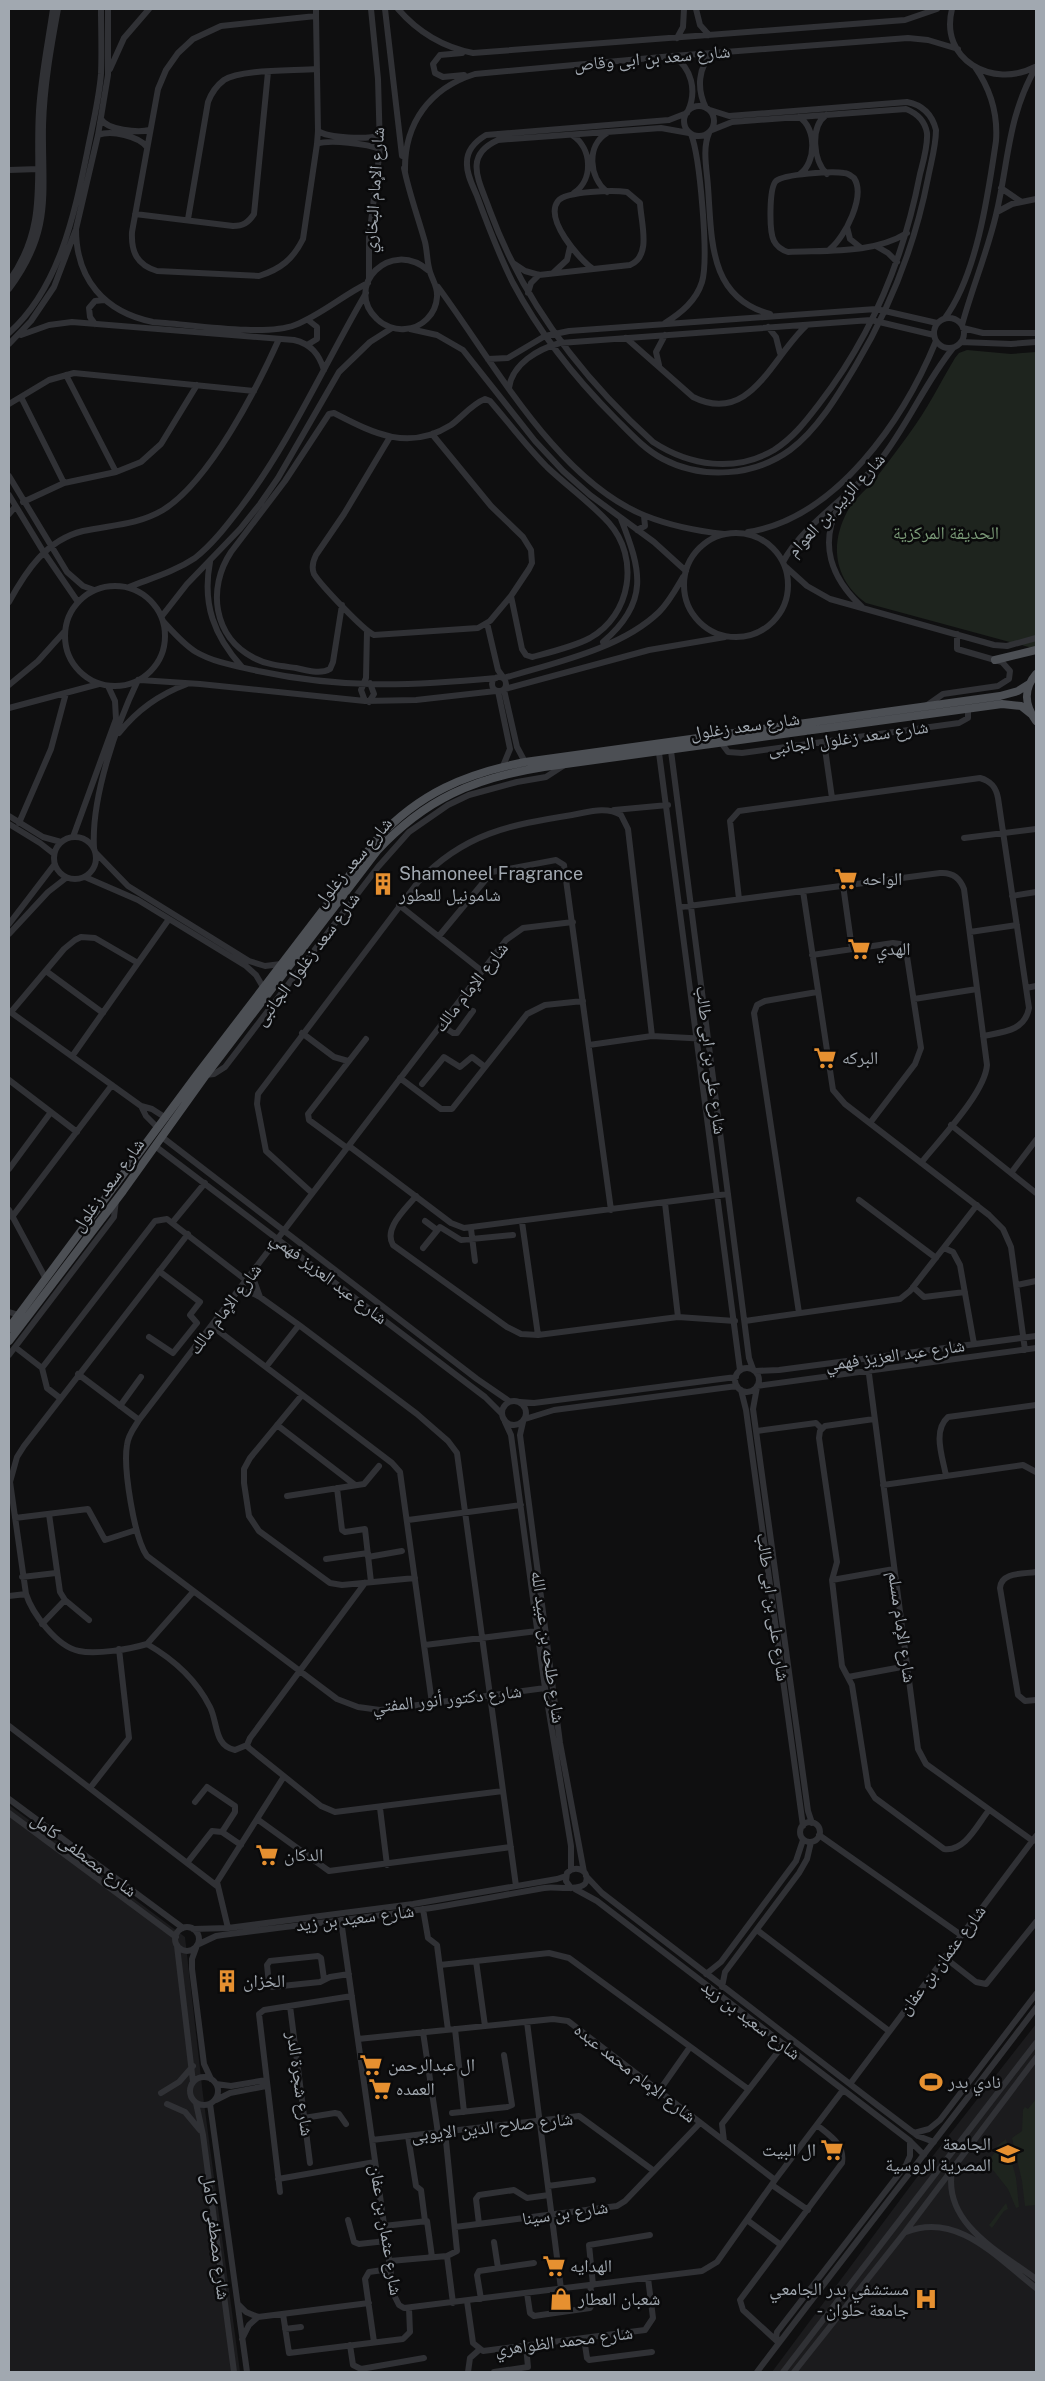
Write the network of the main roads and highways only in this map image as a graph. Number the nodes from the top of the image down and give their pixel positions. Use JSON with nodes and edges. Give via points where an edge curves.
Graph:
{"nodes":[{"id":1,"x":1036,"y":650,"type":"edge"},
{"id":2,"x":995,"y":660,"type":"road end"},
{"id":3,"x":1036,"y":674,"type":"edge"},
{"id":4,"x":1029,"y":684,"type":"junction"},
{"id":5,"x":1001,"y":700,"type":"junction"},
{"id":6,"x":1034,"y":718,"type":"edge"},
{"id":7,"x":807,"y":724,"type":"junction"},
{"id":8,"x":808,"y":733,"type":"junction"},
{"id":9,"x":326,"y":912,"type":"junction"},
{"id":10,"x":201,"y":1077,"type":"junction"},
{"id":11,"x":9,"y":1328,"type":"edge"},
{"id":12,"x":12,"y":1344,"type":"edge"}],
"edges":[{"from":1,"to":2,"type":"main road"},
{"from":3,"to":4,"type":"main road"},
{"from":4,"to":5,"type":"main road","name":"شارع سعد زغلول"},
{"from":4,"to":6,"type":"main road","via":[[1027,703]]},
{"from":5,"to":6,"type":"main road","name":"شارع سعد زغلول","via":[[1021,706]]},
{"from":5,"to":7,"type":"main road","name":"شارع سعد زغلول","via":[[926,706]]},
{"from":5,"to":8,"type":"main road","name":"شارع سعد زغلول","via":[[968,710]]},
{"from":7,"to":8,"type":"main road"},
{"from":7,"to":9,"type":"main road","name":"شارع سعد زغلول","via":[[525,762],[462,778],[406,811],[378,838]]},
{"from":8,"to":9,"type":"main road","name":"شارع سعد زغلول","via":[[566,764],[503,774],[465,786],[428,806],[397,829]]},
{"from":9,"to":10,"type":"main road","name":"شارع سعد زغلول"},
{"from":9,"to":10,"type":"main road","name":"شارع سعد زغلول","via":[[263,987]]},
{"from":10,"to":11,"type":"main road","name":"شارع سعد زغلول","via":[[158,1128]]},
{"from":10,"to":12,"type":"main road","name":"شارع سعد زغلول"}]}
